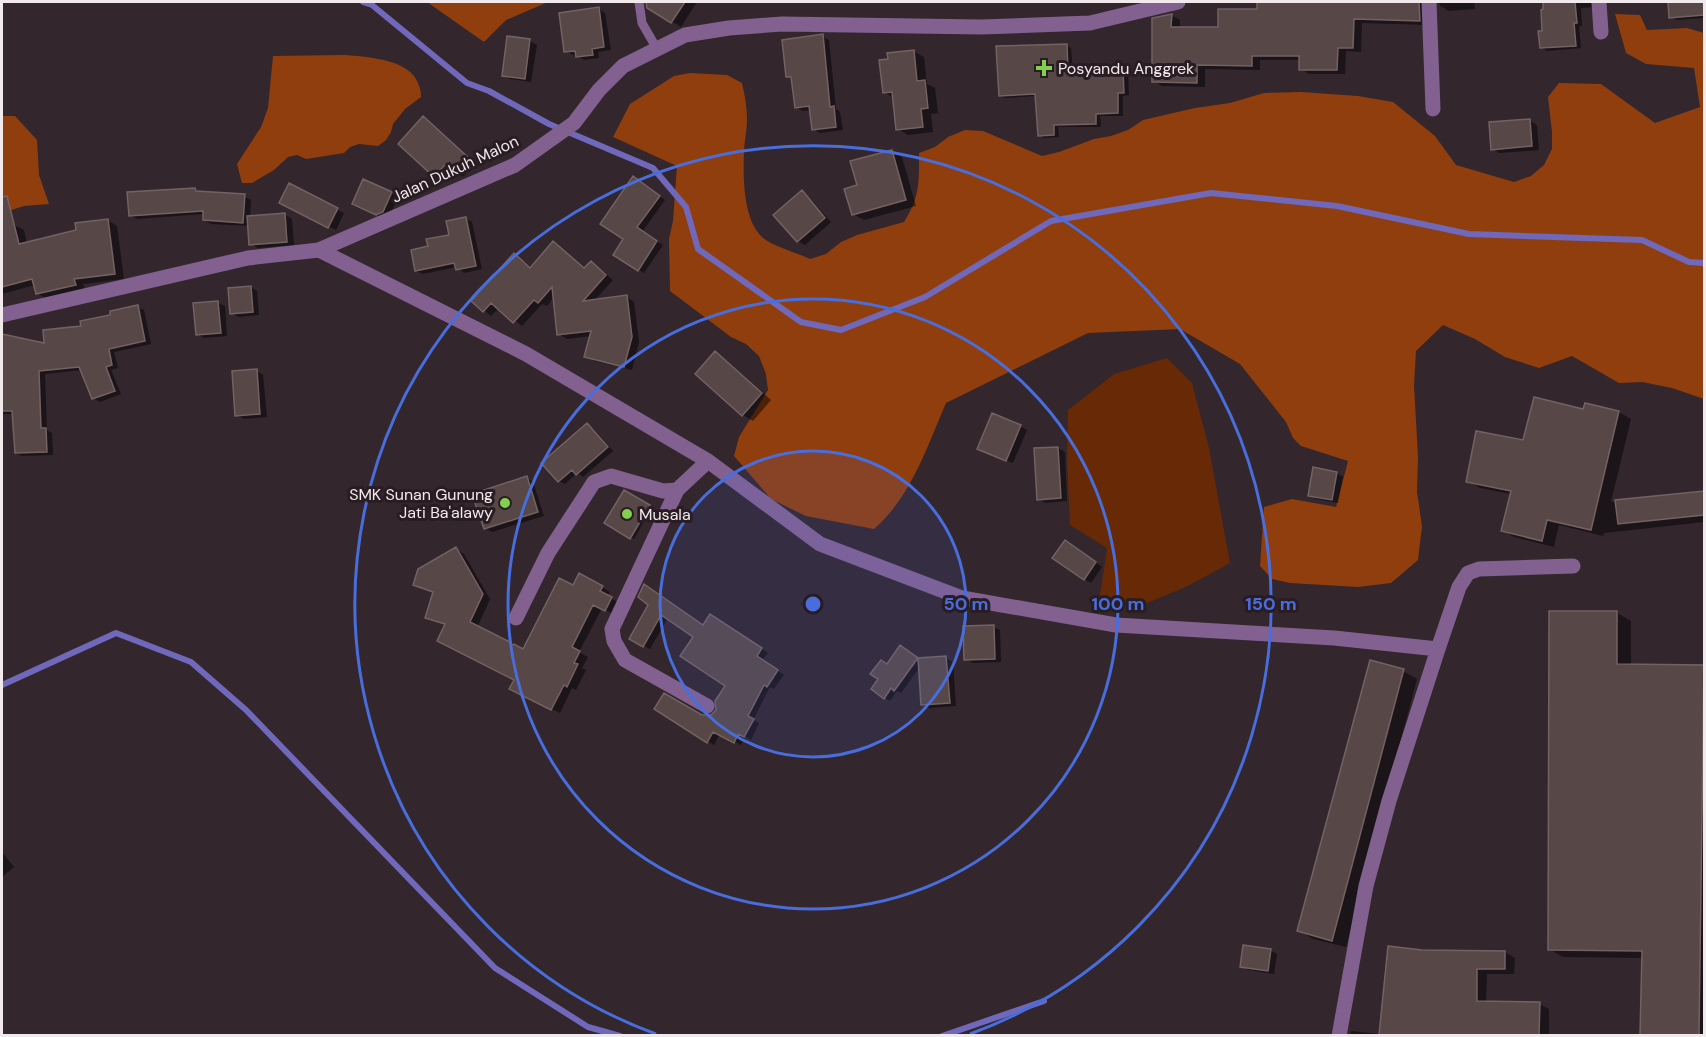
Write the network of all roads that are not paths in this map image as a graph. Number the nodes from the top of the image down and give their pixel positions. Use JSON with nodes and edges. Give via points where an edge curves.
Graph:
{"nodes":[{"id":1,"x":639,"y":2,"type":"edge"},
{"id":2,"x":1178,"y":2,"type":"edge"},
{"id":3,"x":1429,"y":2,"type":"edge"},
{"id":4,"x":1599,"y":2,"type":"edge"},
{"id":5,"x":1601,"y":32,"type":"dead end"},
{"id":6,"x":657,"y":49,"type":"junction"},
{"id":7,"x":1433,"y":109,"type":"dead end"},
{"id":8,"x":319,"y":250,"type":"junction"},
{"id":9,"x":2,"y":315,"type":"edge"},
{"id":10,"x":708,"y":461,"type":"junction"},
{"id":11,"x":677,"y":490,"type":"junction"},
{"id":12,"x":1573,"y":566,"type":"dead end"},
{"id":13,"x":516,"y":618,"type":"dead end"},
{"id":14,"x":1438,"y":649,"type":"junction"},
{"id":15,"x":707,"y":706,"type":"dead end"},
{"id":16,"x":1339,"y":1035,"type":"edge"}],
"edges":[{"from":1,"to":6,"type":"lane","via":[[642,23]]},
{"from":2,"to":6,"type":"street","name":"Jalan Dukuh Malon","via":[[1090,23],[729,27],[685,34]]},
{"from":3,"to":7,"type":"street"},
{"from":4,"to":5,"type":"street"},
{"from":6,"to":8,"type":"street","name":"Jalan Dukuh Malon","via":[[623,66],[598,90],[574,123],[515,165]]},
{"from":8,"to":9,"type":"street","name":"Jalan Dukuh Malon","via":[[248,258]]},
{"from":8,"to":10,"type":"street","via":[[526,354]]},
{"from":10,"to":11,"type":"street"},
{"from":10,"to":14,"type":"street","via":[[820,544],[962,598],[1116,625],[1334,638]]},
{"from":11,"to":13,"type":"street","via":[[663,491],[611,476],[594,482],[548,553]]},
{"from":11,"to":15,"type":"street","via":[[612,629],[625,660]]},
{"from":12,"to":14,"type":"street","via":[[1479,569],[1468,573],[1459,587]]},
{"from":14,"to":16,"type":"street","via":[[1365,886]]}]}
